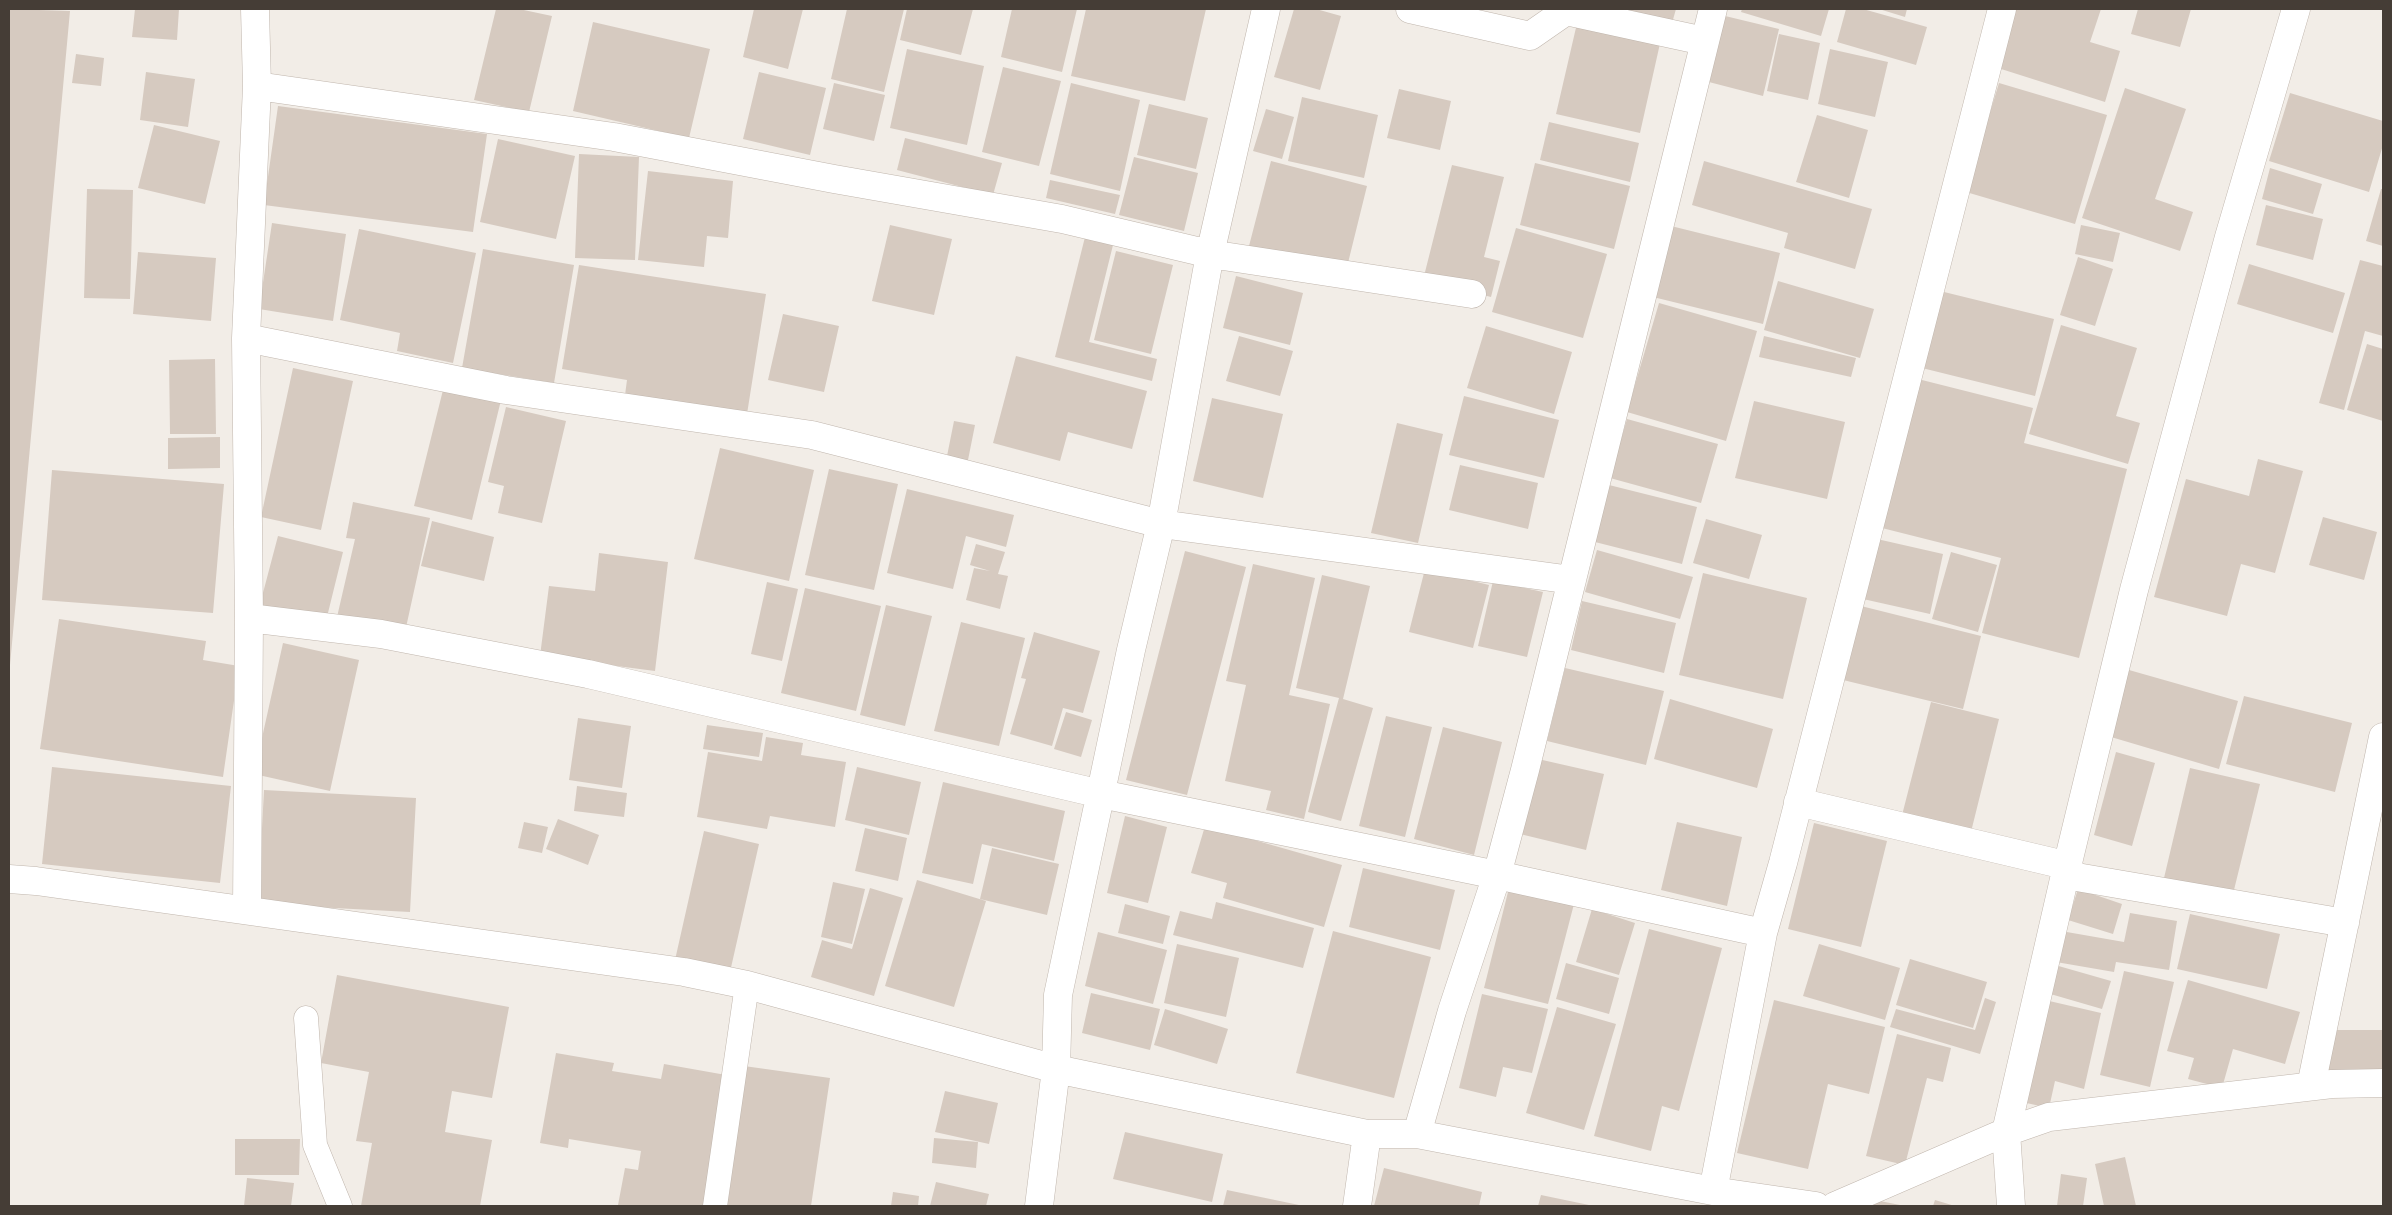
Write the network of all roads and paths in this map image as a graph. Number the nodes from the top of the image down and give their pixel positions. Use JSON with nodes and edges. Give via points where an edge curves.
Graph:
{"nodes":[{"id":1,"x":255,"y":9,"type":"edge"},
{"id":2,"x":1266,"y":9,"type":"edge"},
{"id":3,"x":1410,"y":9,"type":"edge"},
{"id":4,"x":1713,"y":9,"type":"edge"},
{"id":5,"x":2002,"y":9,"type":"edge"},
{"id":6,"x":2296,"y":9,"type":"edge"},
{"id":7,"x":1704,"y":41,"type":"junction"},
{"id":8,"x":257,"y":86,"type":"junction"},
{"id":9,"x":1210,"y":254,"type":"junction"},
{"id":10,"x":1472,"y":294,"type":"dead end"},
{"id":11,"x":246,"y":338,"type":"junction"},
{"id":12,"x":1160,"y":524,"type":"junction"},
{"id":13,"x":1572,"y":580,"type":"junction"},
{"id":14,"x":249,"y":618,"type":"junction"},
{"id":15,"x":2383,"y":737,"type":"edge"},
{"id":16,"x":1100,"y":794,"type":"junction"},
{"id":17,"x":1798,"y":802,"type":"junction"},
{"id":18,"x":2067,"y":870,"type":"junction"},
{"id":19,"x":1497,"y":874,"type":"junction"},
{"id":20,"x":9,"y":879,"type":"edge"},
{"id":21,"x":247,"y":910,"type":"junction"},
{"id":22,"x":2345,"y":923,"type":"junction"},
{"id":23,"x":1763,"y":933,"type":"junction"},
{"id":24,"x":747,"y":985,"type":"junction"},
{"id":25,"x":306,"y":1018,"type":"dead end"},
{"id":26,"x":1056,"y":1069,"type":"junction"},
{"id":27,"x":2383,"y":1083,"type":"edge"},
{"id":28,"x":2311,"y":1086,"type":"junction"},
{"id":29,"x":2006,"y":1132,"type":"junction"},
{"id":30,"x":1367,"y":1134,"type":"junction"},
{"id":31,"x":1417,"y":1134,"type":"junction"},
{"id":32,"x":1713,"y":1191,"type":"junction"},
{"id":33,"x":340,"y":1206,"type":"edge"},
{"id":34,"x":715,"y":1206,"type":"edge"},
{"id":35,"x":1039,"y":1206,"type":"edge"},
{"id":36,"x":1357,"y":1206,"type":"edge"},
{"id":37,"x":1816,"y":1206,"type":"edge"},
{"id":38,"x":1835,"y":1206,"type":"edge"},
{"id":39,"x":2011,"y":1206,"type":"edge"}],
"edges":[{"from":1,"to":8,"type":"street"},
{"from":2,"to":9,"type":"street"},
{"from":3,"to":7,"type":"street","via":[[1530,36],[1566,11]]},
{"from":4,"to":7,"type":"street"},
{"from":5,"to":17,"type":"street"},
{"from":6,"to":18,"type":"street","via":[[2229,237],[2137,580]]},
{"from":7,"to":13,"type":"street"},
{"from":8,"to":9,"type":"street","via":[[614,137],[1062,219]]},
{"from":8,"to":11,"type":"street"},
{"from":9,"to":10,"type":"street"},
{"from":9,"to":12,"type":"street"},
{"from":11,"to":12,"type":"street","via":[[506,390],[812,436]]},
{"from":11,"to":14,"type":"street"},
{"from":12,"to":13,"type":"street"},
{"from":12,"to":16,"type":"street"},
{"from":13,"to":19,"type":"street"},
{"from":14,"to":16,"type":"street","via":[[381,634],[588,674]]},
{"from":14,"to":21,"type":"street"},
{"from":15,"to":22,"type":"street"},
{"from":16,"to":19,"type":"street"},
{"from":16,"to":26,"type":"street","via":[[1058,995]]},
{"from":17,"to":18,"type":"street"},
{"from":17,"to":23,"type":"street"},
{"from":18,"to":22,"type":"street"},
{"from":18,"to":29,"type":"street"},
{"from":19,"to":23,"type":"street"},
{"from":19,"to":31,"type":"street"},
{"from":20,"to":21,"type":"street"},
{"from":21,"to":24,"type":"street","via":[[684,972]]},
{"from":22,"to":28,"type":"street"},
{"from":23,"to":32,"type":"street"},
{"from":24,"to":26,"type":"street"},
{"from":24,"to":34,"type":"lane"},
{"from":25,"to":33,"type":"lane","via":[[316,1144]]},
{"from":26,"to":30,"type":"street"},
{"from":26,"to":35,"type":"street"},
{"from":27,"to":28,"type":"street"},
{"from":28,"to":29,"type":"street","via":[[2049,1117]]},
{"from":29,"to":38,"type":"street"},
{"from":29,"to":39,"type":"street"},
{"from":30,"to":31,"type":"street"},
{"from":30,"to":36,"type":"street"},
{"from":31,"to":32,"type":"street"},
{"from":32,"to":37,"type":"street"}]}
